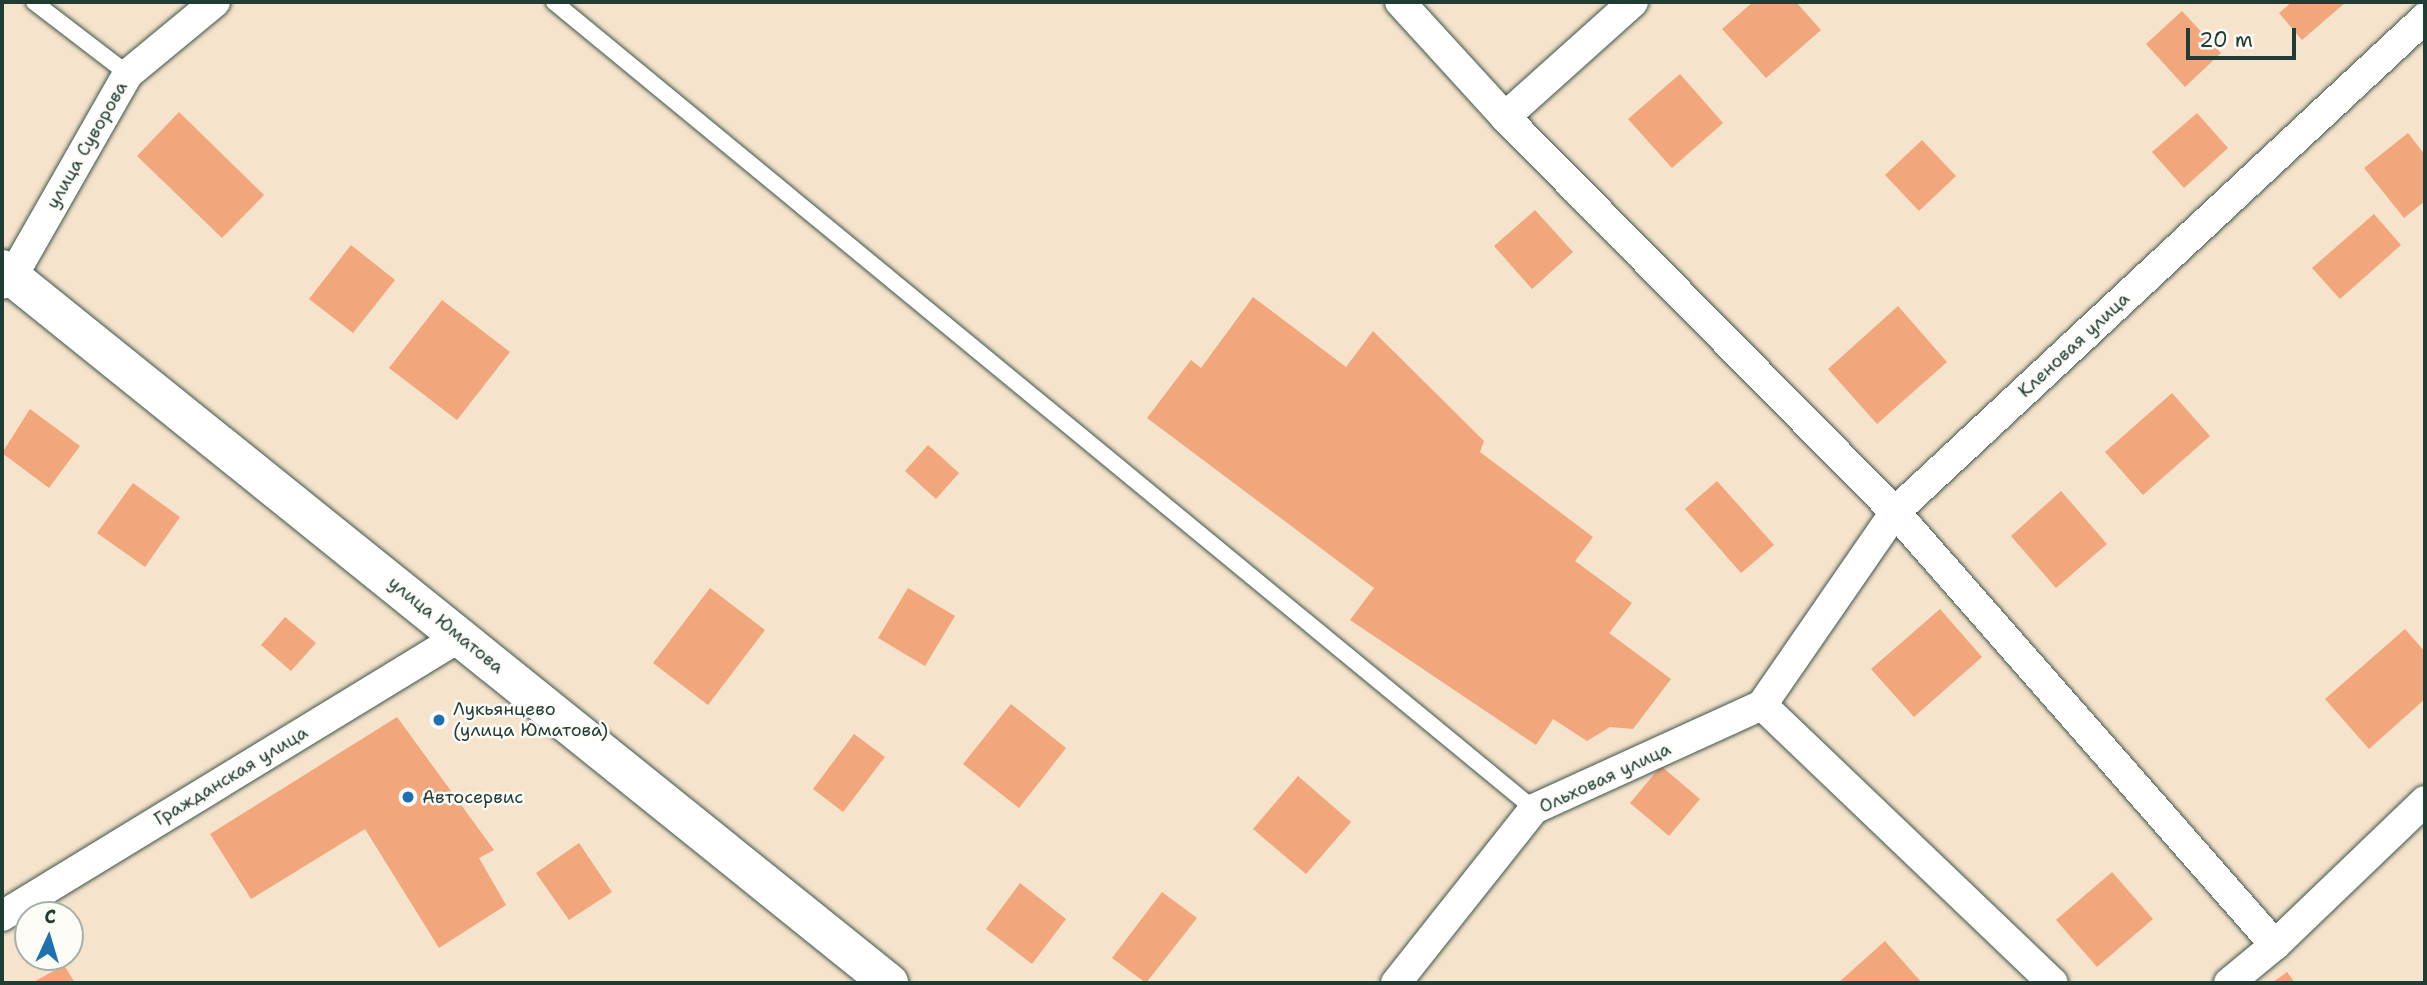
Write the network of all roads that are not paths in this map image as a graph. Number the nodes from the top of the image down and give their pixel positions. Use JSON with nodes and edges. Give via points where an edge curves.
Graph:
{"nodes":[{"id":1,"x":34,"y":2,"type":"edge"},
{"id":2,"x":215,"y":2,"type":"edge"},
{"id":3,"x":554,"y":2,"type":"edge"},
{"id":4,"x":1400,"y":2,"type":"edge"},
{"id":5,"x":1633,"y":2,"type":"edge"},
{"id":6,"x":2425,"y":18,"type":"edge"},
{"id":7,"x":128,"y":74,"type":"junction"},
{"id":8,"x":1505,"y":117,"type":"junction"},
{"id":9,"x":5,"y":277,"type":"edge"},
{"id":10,"x":1895,"y":512,"type":"junction"},
{"id":11,"x":461,"y":636,"type":"junction"},
{"id":12,"x":1762,"y":705,"type":"junction"},
{"id":13,"x":2425,"y":801,"type":"edge"},
{"id":14,"x":1534,"y":809,"type":"junction"},
{"id":15,"x":2,"y":916,"type":"edge"},
{"id":16,"x":2275,"y":945,"type":"junction"},
{"id":17,"x":888,"y":983,"type":"edge"},
{"id":18,"x":1396,"y":983,"type":"edge"},
{"id":19,"x":2053,"y":983,"type":"edge"},
{"id":20,"x":2229,"y":983,"type":"edge"}],
"edges":[{"from":1,"to":7,"type":"lane"},
{"from":2,"to":7,"type":"street","name":"улица Суворова"},
{"from":3,"to":14,"type":"lane"},
{"from":4,"to":8,"type":"street"},
{"from":5,"to":8,"type":"street"},
{"from":6,"to":10,"type":"street","name":"Кленовая улица"},
{"from":7,"to":9,"type":"street","name":"улица Суворова"},
{"from":8,"to":10,"type":"street"},
{"from":9,"to":11,"type":"main road","name":"улица Юматова"},
{"from":10,"to":12,"type":"street","name":"Кленовая улица"},
{"from":10,"to":16,"type":"street"},
{"from":11,"to":15,"type":"street","name":"Гражданская улица"},
{"from":11,"to":17,"type":"main road","name":"улица Юматова"},
{"from":12,"to":14,"type":"street","name":"Ольховая улица"},
{"from":12,"to":19,"type":"street"},
{"from":13,"to":16,"type":"street"},
{"from":14,"to":18,"type":"street","name":"Ольховая улица"},
{"from":16,"to":20,"type":"street"}]}
